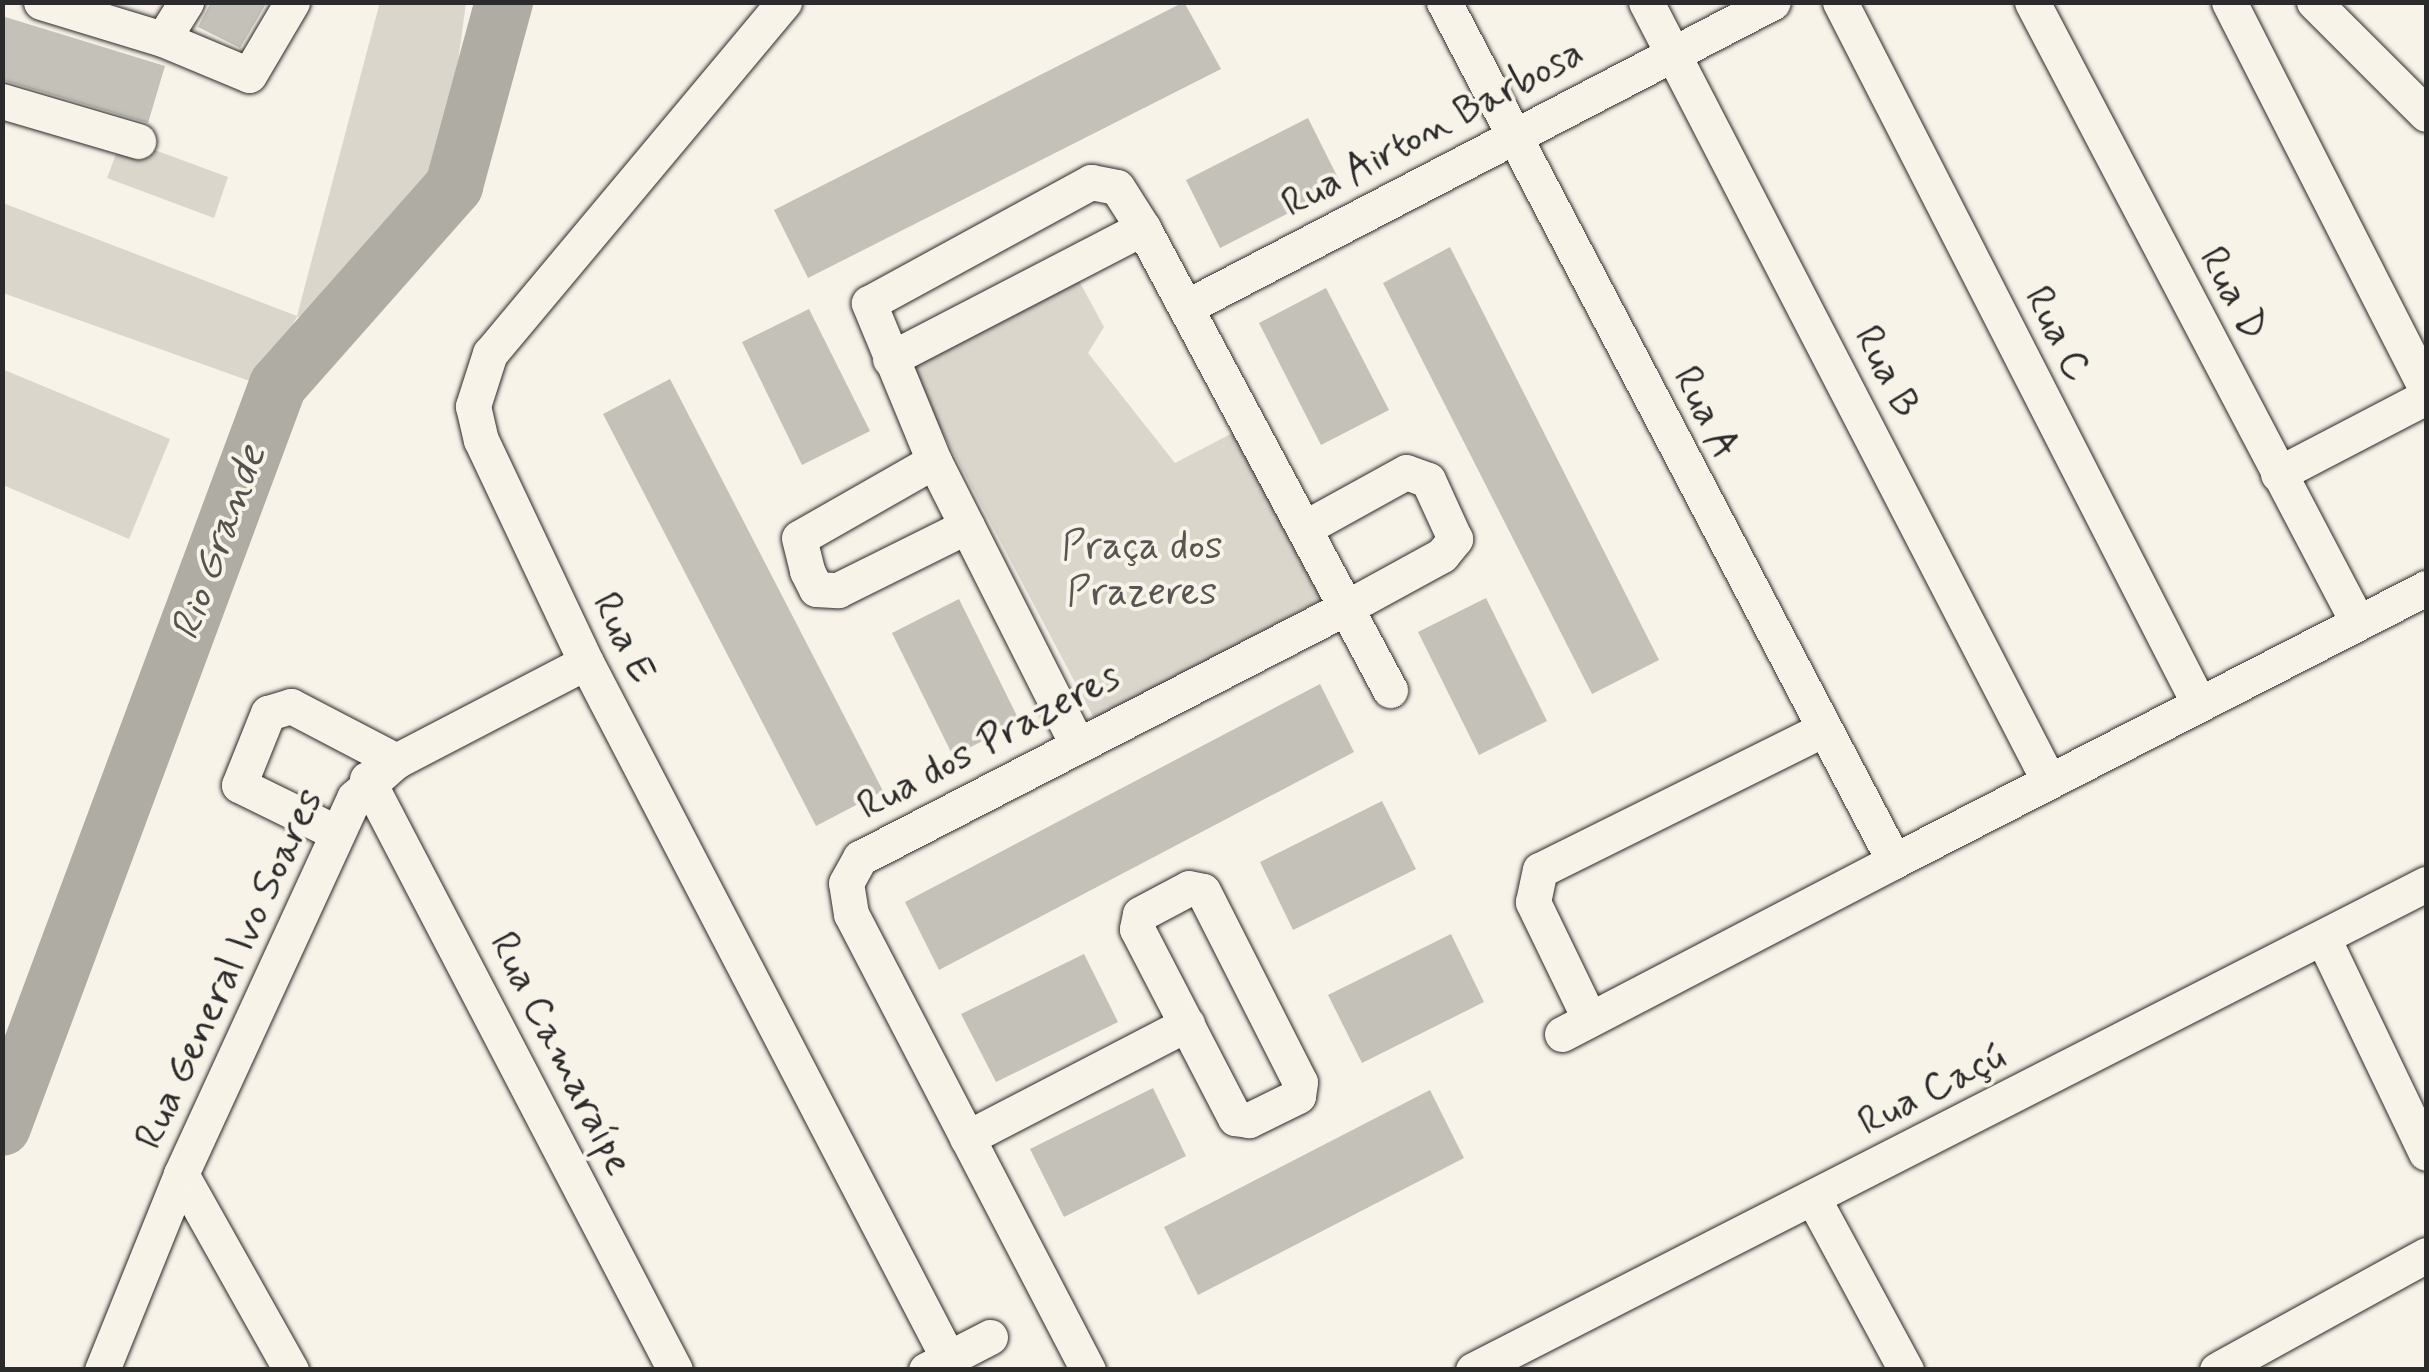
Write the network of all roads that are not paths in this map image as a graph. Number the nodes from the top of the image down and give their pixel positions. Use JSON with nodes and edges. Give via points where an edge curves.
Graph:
{"nodes":[{"id":1,"x":41,"y":2,"type":"edge"},
{"id":2,"x":186,"y":2,"type":"edge"},
{"id":3,"x":292,"y":2,"type":"edge"},
{"id":4,"x":784,"y":2,"type":"edge"},
{"id":5,"x":1444,"y":2,"type":"edge"},
{"id":6,"x":1646,"y":2,"type":"edge"},
{"id":7,"x":1773,"y":2,"type":"edge"},
{"id":8,"x":1840,"y":2,"type":"edge"},
{"id":9,"x":2032,"y":2,"type":"edge"},
{"id":10,"x":2229,"y":2,"type":"edge"},
{"id":11,"x":2318,"y":4,"type":"edge"},
{"id":12,"x":164,"y":39,"type":"junction"},
{"id":13,"x":1672,"y":52,"type":"junction"},
{"id":14,"x":2,"y":101,"type":"edge"},
{"id":15,"x":2426,"y":114,"type":"edge"},
{"id":16,"x":1512,"y":133,"type":"junction"},
{"id":17,"x":138,"y":141,"type":"dead end"},
{"id":18,"x":1143,"y":228,"type":"junction"},
{"id":19,"x":1188,"y":306,"type":"junction"},
{"id":20,"x":890,"y":359,"type":"junction"},
{"id":21,"x":2426,"y":388,"type":"edge"},
{"id":22,"x":2426,"y":398,"type":"edge"},
{"id":23,"x":934,"y":461,"type":"junction"},
{"id":24,"x":2278,"y":474,"type":"junction"},
{"id":25,"x":967,"y":526,"type":"junction"},
{"id":26,"x":1308,"y":526,"type":"junction"},
{"id":27,"x":2426,"y":588,"type":"edge"},
{"id":28,"x":1349,"y":606,"type":"junction"},
{"id":29,"x":2358,"y":623,"type":"junction"},
{"id":30,"x":586,"y":662,"type":"junction"},
{"id":31,"x":1390,"y":690,"type":"dead end"},
{"id":32,"x":2199,"y":704,"type":"junction"},
{"id":33,"x":1822,"y":730,"type":"junction"},
{"id":34,"x":1076,"y":742,"type":"junction"},
{"id":35,"x":382,"y":770,"type":"junction"},
{"id":36,"x":2049,"y":781,"type":"junction"},
{"id":37,"x":337,"y":833,"type":"junction"},
{"id":38,"x":1894,"y":860,"type":"junction"},
{"id":39,"x":2426,"y":884,"type":"edge"},
{"id":40,"x":2324,"y":940,"type":"junction"},
{"id":41,"x":1187,"y":1024,"type":"junction"},
{"id":42,"x":967,"y":1138,"type":"junction"},
{"id":43,"x":2426,"y":1153,"type":"edge"},
{"id":44,"x":181,"y":1174,"type":"junction"},
{"id":45,"x":1814,"y":1198,"type":"junction"},
{"id":46,"x":2426,"y":1256,"type":"edge"},
{"id":47,"x":990,"y":1337,"type":"dead end"},
{"id":48,"x":937,"y":1364,"type":"edge"},
{"id":49,"x":102,"y":1370,"type":"edge"},
{"id":50,"x":290,"y":1370,"type":"edge"},
{"id":51,"x":675,"y":1370,"type":"edge"},
{"id":52,"x":1088,"y":1370,"type":"edge"},
{"id":53,"x":1473,"y":1370,"type":"edge"},
{"id":54,"x":1906,"y":1370,"type":"edge"},
{"id":55,"x":2217,"y":1370,"type":"edge"}],
"edges":[{"from":1,"to":12,"type":"street"},
{"from":2,"to":12,"type":"street"},
{"from":3,"to":12,"type":"street","via":[[249,75]]},
{"from":4,"to":30,"type":"street","name":"Rua E","via":[[490,353],[476,380],[482,440]]},
{"from":5,"to":16,"type":"street","name":"Rua A"},
{"from":6,"to":13,"type":"street","name":"Rua B"},
{"from":7,"to":13,"type":"street","name":"Rua Airton Barbosa"},
{"from":8,"to":32,"type":"street","name":"Rua C"},
{"from":9,"to":24,"type":"street","name":"Rua D"},
{"from":10,"to":21,"type":"street"},
{"from":11,"to":15,"type":"street"},
{"from":13,"to":16,"type":"street","name":"Rua Airton Barbosa"},
{"from":13,"to":36,"type":"street","name":"Rua B"},
{"from":14,"to":17,"type":"street"},
{"from":16,"to":19,"type":"street","name":"Rua Airton Barbosa"},
{"from":16,"to":33,"type":"street","name":"Rua A"},
{"from":18,"to":19,"type":"street"},
{"from":18,"to":20,"type":"street"},
{"from":18,"to":20,"type":"street","via":[[1118,186],[1091,182],[874,294],[870,314]]},
{"from":19,"to":26,"type":"street"},
{"from":20,"to":23,"type":"street"},
{"from":22,"to":24,"type":"street"},
{"from":23,"to":25,"type":"street"},
{"from":23,"to":25,"type":"street","via":[[799,538],[807,571],[816,588],[838,590]]},
{"from":24,"to":29,"type":"street","name":"Rua D"},
{"from":25,"to":34,"type":"street"},
{"from":26,"to":28,"type":"street"},
{"from":26,"to":28,"type":"street","name":"Rua dos Prazeres","via":[[1406,472],[1428,480],[1453,529],[1451,549]]},
{"from":27,"to":29,"type":"street"},
{"from":28,"to":31,"type":"street"},
{"from":28,"to":34,"type":"street","name":"Rua dos Prazeres"},
{"from":29,"to":32,"type":"street"},
{"from":30,"to":35,"type":"street"},
{"from":30,"to":48,"type":"street","name":"Rua E"},
{"from":32,"to":36,"type":"street"},
{"from":33,"to":38,"type":"street","name":"Rua A"},
{"from":33,"to":38,"type":"street","via":[[1540,870],[1533,902],[1576,1026]]},
{"from":34,"to":42,"type":"street","name":"Rua dos Prazeres","via":[[860,858],[846,882],[851,914]]},
{"from":35,"to":37,"type":"street","name":"Rua General Ivo Soares"},
{"from":35,"to":37,"type":"street","via":[[291,706],[268,713],[239,785]]},
{"from":35,"to":51,"type":"street","name":"Rua Camaraípe"},
{"from":36,"to":38,"type":"street"},
{"from":37,"to":44,"type":"street","name":"Rua General Ivo Soares"},
{"from":39,"to":40,"type":"street","name":"Rua Caçú"},
{"from":40,"to":43,"type":"street"},
{"from":40,"to":45,"type":"street","name":"Rua Caçú"},
{"from":41,"to":41,"type":"street","via":[[1136,920],[1196,888],[1300,1082],[1298,1096],[1249,1120],[1235,1118]]},
{"from":41,"to":42,"type":"street"},
{"from":42,"to":52,"type":"street","name":"Rua dos Prazeres"},
{"from":44,"to":49,"type":"street","name":"Rua General Ivo Soares"},
{"from":44,"to":50,"type":"street"},
{"from":45,"to":53,"type":"street","name":"Rua Caçú"},
{"from":45,"to":54,"type":"street"},
{"from":46,"to":55,"type":"street"},
{"from":47,"to":48,"type":"street"}]}
